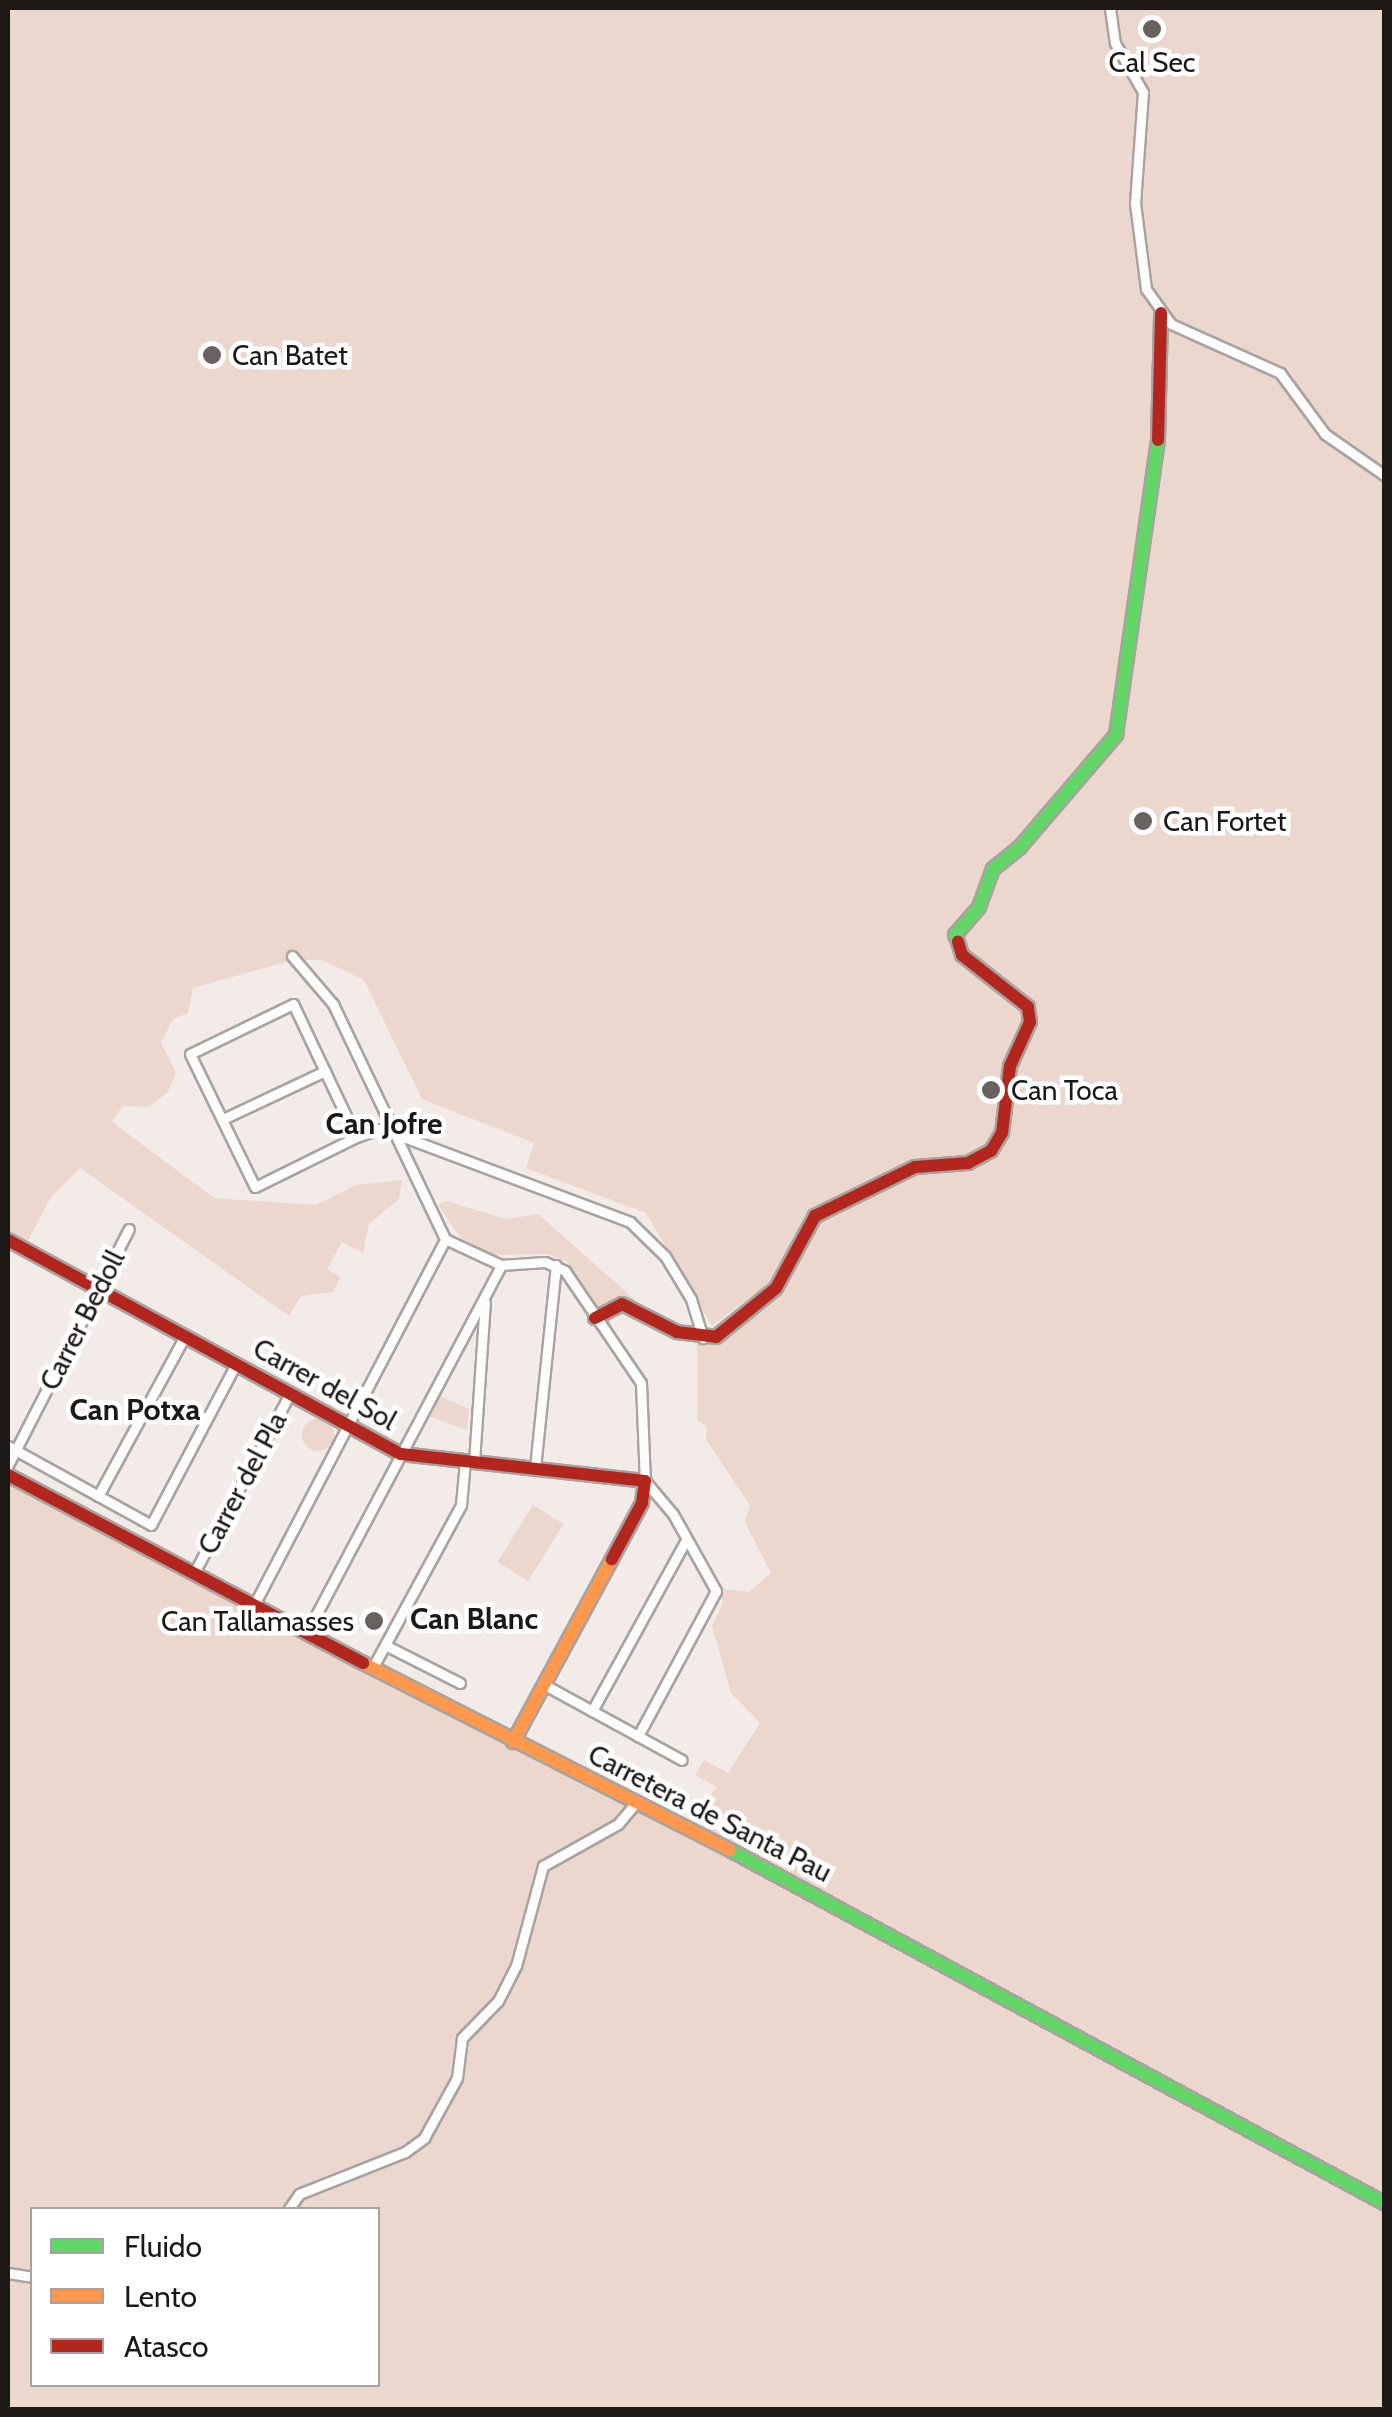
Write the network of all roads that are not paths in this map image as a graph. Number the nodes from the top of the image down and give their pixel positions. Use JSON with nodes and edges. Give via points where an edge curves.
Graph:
{"nodes":[{"id":1,"x":1110,"y":8,"type":"edge"},
{"id":2,"x":1161,"y":313,"type":"junction"},
{"id":3,"x":1384,"y":475,"type":"edge"},
{"id":4,"x":292,"y":956,"type":"dead end"},
{"id":5,"x":325,"y":1071,"type":"junction"},
{"id":6,"x":223,"y":1120,"type":"junction"},
{"id":7,"x":396,"y":1134,"type":"junction"},
{"id":8,"x":356,"y":1137,"type":"junction"},
{"id":9,"x":129,"y":1229,"type":"dead end"},
{"id":10,"x":8,"y":1239,"type":"edge"},
{"id":11,"x":446,"y":1239,"type":"junction"},
{"id":12,"x":501,"y":1265,"type":"junction"},
{"id":13,"x":556,"y":1265,"type":"junction"},
{"id":14,"x":98,"y":1288,"type":"junction"},
{"id":15,"x":485,"y":1299,"type":"junction"},
{"id":16,"x":595,"y":1318,"type":"junction"},
{"id":17,"x":185,"y":1336,"type":"junction"},
{"id":18,"x":703,"y":1338,"type":"junction"},
{"id":19,"x":236,"y":1364,"type":"junction"},
{"id":20,"x":290,"y":1393,"type":"junction"},
{"id":21,"x":350,"y":1426,"type":"junction"},
{"id":22,"x":11,"y":1448,"type":"edge"},
{"id":23,"x":402,"y":1454,"type":"junction"},
{"id":24,"x":470,"y":1462,"type":"junction"},
{"id":25,"x":8,"y":1465,"type":"edge"},
{"id":26,"x":534,"y":1468,"type":"junction"},
{"id":27,"x":8,"y":1475,"type":"edge"},
{"id":28,"x":646,"y":1482,"type":"junction"},
{"id":29,"x":98,"y":1496,"type":"junction"},
{"id":30,"x":686,"y":1540,"type":"junction"},
{"id":31,"x":194,"y":1573,"type":"junction"},
{"id":32,"x":254,"y":1605,"type":"junction"},
{"id":33,"x":307,"y":1632,"type":"junction"},
{"id":34,"x":385,"y":1645,"type":"junction"},
{"id":35,"x":372,"y":1667,"type":"junction"},
{"id":36,"x":460,"y":1683,"type":"dead end"},
{"id":37,"x":543,"y":1684,"type":"junction"},
{"id":38,"x":592,"y":1710,"type":"junction"},
{"id":39,"x":638,"y":1736,"type":"junction"},
{"id":40,"x":513,"y":1742,"type":"junction"},
{"id":41,"x":682,"y":1760,"type":"dead end"},
{"id":42,"x":638,"y":1801,"type":"junction"},
{"id":43,"x":1384,"y":2204,"type":"edge"},
{"id":44,"x":290,"y":2207,"type":"edge"}],
"edges":[{"from":1,"to":2,"type":"street","via":[[1115,44],[1143,92],[1135,203],[1146,289]]},
{"from":2,"to":3,"type":"street","via":[[1187,334],[1280,374],[1334,442]]},
{"from":2,"to":18,"type":"street","via":[[1162,410],[1116,735],[1020,847],[992,869],[979,906],[956,936],[962,955],[1028,1007],[1030,1022],[1010,1066],[1002,1134],[991,1151],[968,1162],[915,1167],[837,1200],[798,1237],[776,1288],[748,1318]]},
{"from":4,"to":7,"type":"street","via":[[333,1004]]},
{"from":5,"to":6,"type":"street"},
{"from":5,"to":6,"type":"street","via":[[292,1004],[190,1054]]},
{"from":5,"to":8,"type":"street"},
{"from":6,"to":8,"type":"street","via":[[255,1187]]},
{"from":7,"to":8,"type":"street","via":[[379,1129]]},
{"from":7,"to":11,"type":"street"},
{"from":7,"to":18,"type":"street","via":[[630,1222],[665,1256],[691,1299]]},
{"from":9,"to":14,"type":"street","name":"Carrer Bedoll"},
{"from":10,"to":14,"type":"street","name":"Carrer del Sol"},
{"from":11,"to":12,"type":"street"},
{"from":11,"to":21,"type":"street"},
{"from":12,"to":13,"type":"street"},
{"from":12,"to":15,"type":"street"},
{"from":13,"to":16,"type":"street"},
{"from":13,"to":26,"type":"street"},
{"from":14,"to":17,"type":"street","name":"Carrer del Sol"},
{"from":14,"to":22,"type":"street","name":"Carrer Bedoll"},
{"from":15,"to":23,"type":"street"},
{"from":15,"to":24,"type":"street"},
{"from":16,"to":18,"type":"street","via":[[622,1304]]},
{"from":16,"to":28,"type":"street","via":[[641,1383]]},
{"from":17,"to":19,"type":"street","name":"Carrer del Sol"},
{"from":17,"to":29,"type":"street"},
{"from":19,"to":20,"type":"street","name":"Carrer del Sol"},
{"from":19,"to":29,"type":"street","via":[[151,1525]]},
{"from":20,"to":21,"type":"street","name":"Carrer del Sol"},
{"from":20,"to":31,"type":"street","name":"Carrer del Pla"},
{"from":21,"to":23,"type":"street","name":"Carrer del Sol"},
{"from":21,"to":32,"type":"street"},
{"from":22,"to":25,"type":"street","name":"Carrer Bedoll"},
{"from":22,"to":29,"type":"street"},
{"from":23,"to":24,"type":"street","name":"Carrer del Sol"},
{"from":23,"to":33,"type":"street"},
{"from":24,"to":26,"type":"street","name":"Carrer del Sol"},
{"from":24,"to":34,"type":"street","via":[[461,1505]]},
{"from":26,"to":28,"type":"street","name":"Carrer del Sol"},
{"from":27,"to":31,"type":"street","name":"Carretera de Santa Pau"},
{"from":28,"to":30,"type":"street"},
{"from":28,"to":37,"type":"street","via":[[642,1502]]},
{"from":30,"to":38,"type":"street"},
{"from":30,"to":39,"type":"street","via":[[716,1591]]},
{"from":31,"to":32,"type":"street","name":"Carretera de Santa Pau"},
{"from":32,"to":33,"type":"street","name":"Carretera de Santa Pau"},
{"from":33,"to":35,"type":"street","name":"Carretera de Santa Pau"},
{"from":34,"to":35,"type":"street"},
{"from":34,"to":36,"type":"street"},
{"from":35,"to":40,"type":"street","name":"Carretera de Santa Pau"},
{"from":37,"to":38,"type":"street"},
{"from":37,"to":40,"type":"street"},
{"from":38,"to":39,"type":"street"},
{"from":39,"to":41,"type":"street"},
{"from":40,"to":42,"type":"street","name":"Carretera de Santa Pau"},
{"from":42,"to":43,"type":"street","name":"Carretera de Santa Pau"},
{"from":42,"to":44,"type":"street","via":[[618,1824],[543,1866],[516,1966],[498,2001],[462,2038],[457,2078],[424,2138],[405,2152],[299,2194]]}]}
